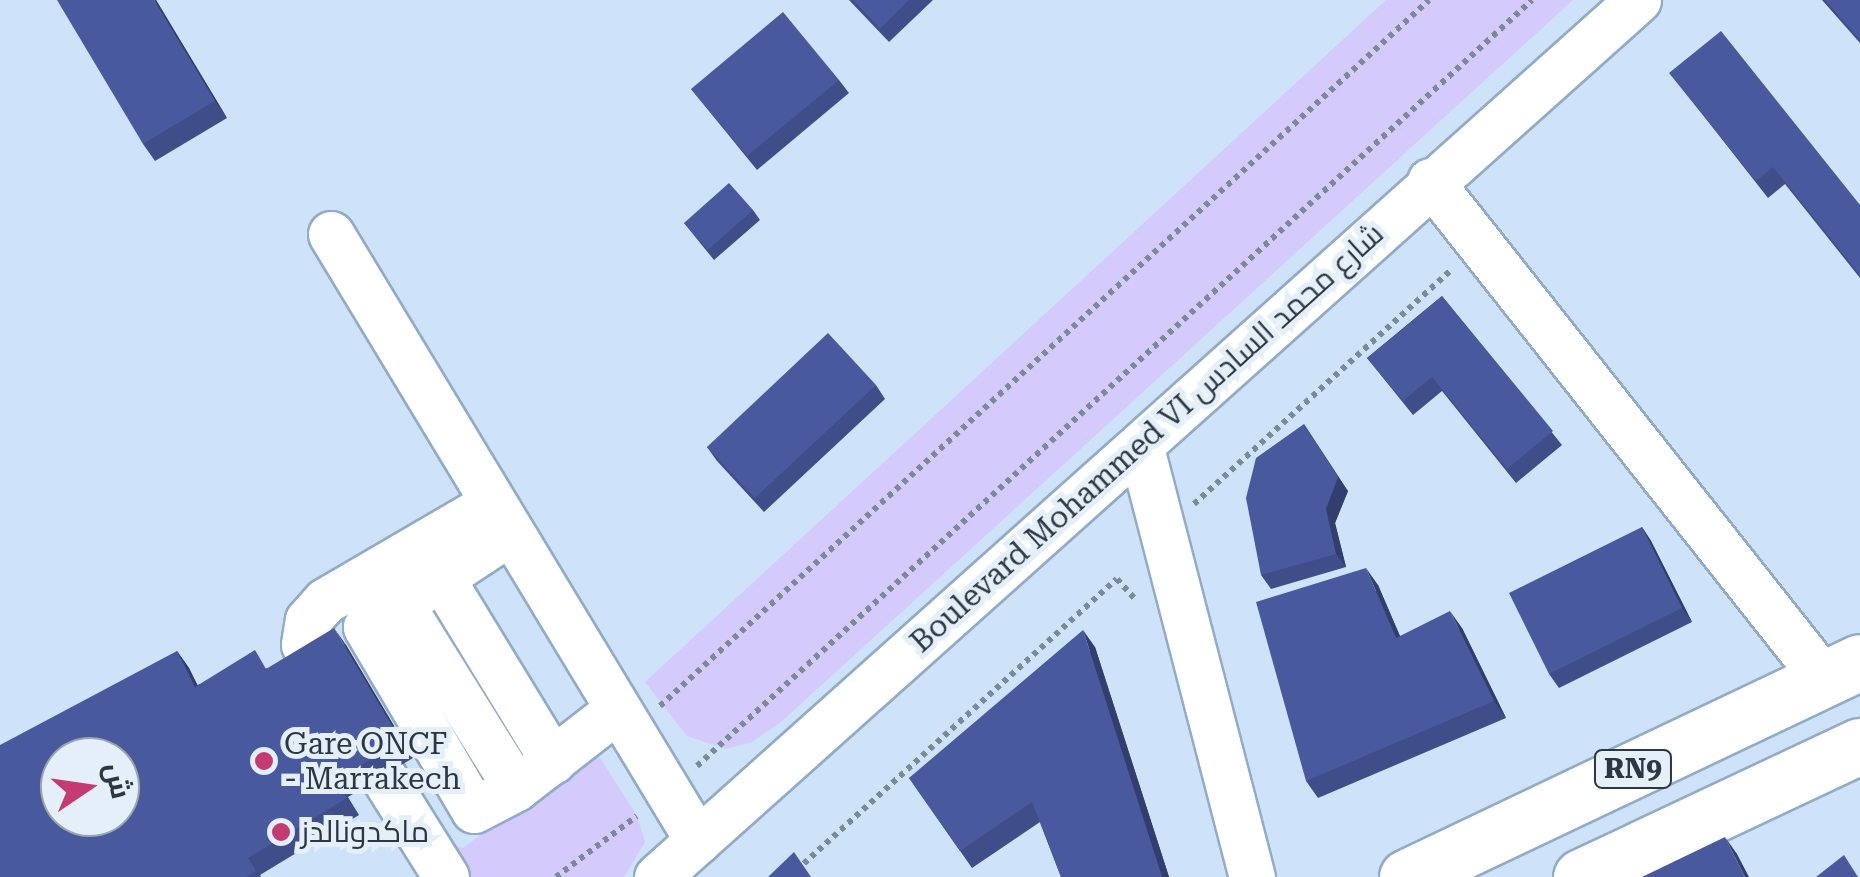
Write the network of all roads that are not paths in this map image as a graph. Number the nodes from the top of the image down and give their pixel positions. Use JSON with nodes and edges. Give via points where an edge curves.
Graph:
{"nodes":[{"id":1,"x":1638,"y":0,"type":"edge"},
{"id":2,"x":1430,"y":181,"type":"junction"},
{"id":3,"x":331,"y":234,"type":"dead end"},
{"id":4,"x":1140,"y":448,"type":"junction"},
{"id":5,"x":500,"y":518,"type":"junction"},
{"id":6,"x":423,"y":591,"type":"junction"},
{"id":7,"x":314,"y":664,"type":"edge"},
{"id":8,"x":1842,"y":670,"type":"edge"},
{"id":9,"x":624,"y":719,"type":"junction"},
{"id":10,"x":1860,"y":746,"type":"edge"},
{"id":11,"x":535,"y":773,"type":"junction"},
{"id":12,"x":384,"y":776,"type":"edge"},
{"id":13,"x":698,"y":841,"type":"junction"},
{"id":14,"x":446,"y":877,"type":"edge"},
{"id":15,"x":657,"y":877,"type":"edge"},
{"id":16,"x":1252,"y":877,"type":"edge"},
{"id":17,"x":1407,"y":877,"type":"edge"},
{"id":18,"x":1581,"y":877,"type":"edge"}],
"edges":[{"from":1,"to":2,"type":"street","name":"Boulevard Mohammed VI شارع محمد السادس"},
{"from":2,"to":4,"type":"street","name":"Boulevard Mohammed VI شارع محمد السادس"},
{"from":2,"to":8,"type":"street"},
{"from":3,"to":5,"type":"street"},
{"from":4,"to":13,"type":"street","name":"Boulevard Mohammed VI شارع محمد السادس"},
{"from":4,"to":16,"type":"street"},
{"from":5,"to":6,"type":"street"},
{"from":5,"to":7,"type":"street","via":[[325,601],[308,620],[304,644]]},
{"from":5,"to":9,"type":"street"},
{"from":6,"to":11,"type":"street"},
{"from":6,"to":11,"type":"street"},
{"from":8,"to":17,"type":"main road","number":"RN9"},
{"from":9,"to":11,"type":"street"},
{"from":9,"to":13,"type":"street"},
{"from":10,"to":18,"type":"main road","number":"RN9"},
{"from":12,"to":14,"type":"street"},
{"from":13,"to":15,"type":"street","name":"Boulevard Mohammed VI شارع محمد السادس"}]}
